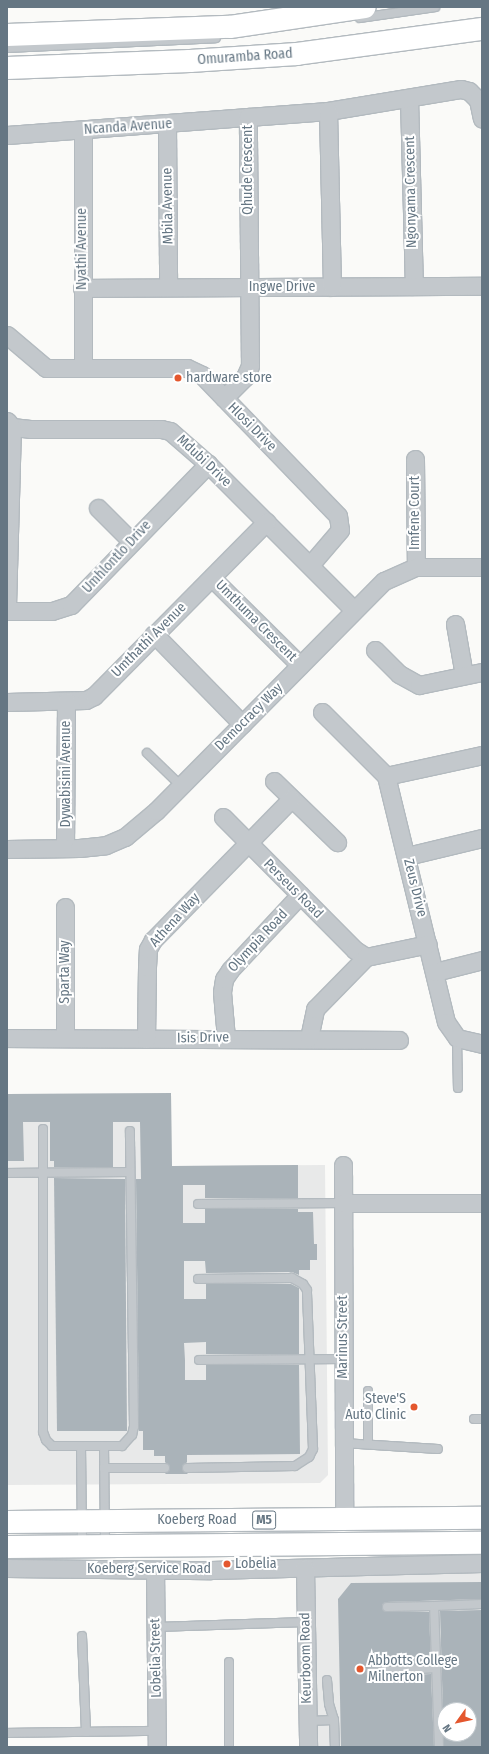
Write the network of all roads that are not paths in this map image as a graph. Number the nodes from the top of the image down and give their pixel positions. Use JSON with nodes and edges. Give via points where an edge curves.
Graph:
{"nodes":[{"id":1,"x":435,"y":7,"type":"edge"},
{"id":2,"x":357,"y":13,"type":"edge"},
{"id":3,"x":476,"y":25,"type":"edge"},
{"id":4,"x":279,"y":29,"type":"dead end"},
{"id":5,"x":7,"y":35,"type":"edge"},
{"id":6,"x":7,"y":48,"type":"edge"},
{"id":7,"x":7,"y":60,"type":"edge"},
{"id":8,"x":7,"y":68,"type":"edge"},
{"id":9,"x":409,"y":98,"type":"junction"},
{"id":10,"x":328,"y":111,"type":"junction"},
{"id":11,"x":248,"y":117,"type":"junction"},
{"id":12,"x":482,"y":119,"type":"edge"},
{"id":13,"x":167,"y":125,"type":"junction"},
{"id":14,"x":83,"y":130,"type":"junction"},
{"id":15,"x":7,"y":134,"type":"edge"},
{"id":16,"x":414,"y":286,"type":"junction"},
{"id":17,"x":482,"y":286,"type":"edge"},
{"id":18,"x":168,"y":287,"type":"junction"},
{"id":19,"x":249,"y":287,"type":"junction"},
{"id":20,"x":332,"y":287,"type":"junction"},
{"id":21,"x":82,"y":288,"type":"junction"},
{"id":22,"x":7,"y":335,"type":"edge"},
{"id":23,"x":83,"y":368,"type":"junction"},
{"id":24,"x":224,"y":398,"type":"junction"},
{"id":25,"x":10,"y":424,"type":"edge"},
{"id":26,"x":415,"y":459,"type":"dead end"},
{"id":27,"x":208,"y":464,"type":"junction"},
{"id":28,"x":98,"y":508,"type":"dead end"},
{"id":29,"x":266,"y":522,"type":"junction"},
{"id":30,"x":131,"y":541,"type":"junction"},
{"id":31,"x":310,"y":565,"type":"junction"},
{"id":32,"x":416,"y":567,"type":"junction"},
{"id":33,"x":482,"y":568,"type":"edge"},
{"id":34,"x":212,"y":578,"type":"junction"},
{"id":35,"x":7,"y":606,"type":"edge"},
{"id":36,"x":354,"y":610,"type":"junction"},
{"id":37,"x":7,"y":611,"type":"edge"},
{"id":38,"x":455,"y":624,"type":"dead end"},
{"id":39,"x":154,"y":634,"type":"junction"},
{"id":40,"x":375,"y":650,"type":"dead end"},
{"id":41,"x":300,"y":665,"type":"junction"},
{"id":42,"x":482,"y":672,"type":"edge"},
{"id":43,"x":464,"y":675,"type":"junction"},
{"id":44,"x":66,"y":701,"type":"junction"},
{"id":45,"x":7,"y":702,"type":"edge"},
{"id":46,"x":322,"y":712,"type":"dead end"},
{"id":47,"x":242,"y":724,"type":"junction"},
{"id":48,"x":147,"y":753,"type":"dead end"},
{"id":49,"x":482,"y":755,"type":"edge"},
{"id":50,"x":386,"y":776,"type":"junction"},
{"id":51,"x":274,"y":781,"type":"dead end"},
{"id":52,"x":181,"y":786,"type":"junction"},
{"id":53,"x":291,"y":799,"type":"junction"},
{"id":54,"x":223,"y":818,"type":"dead end"},
{"id":55,"x":482,"y":838,"type":"edge"},
{"id":56,"x":337,"y":842,"type":"dead end"},
{"id":57,"x":248,"y":844,"type":"junction"},
{"id":58,"x":66,"y":848,"type":"junction"},
{"id":59,"x":7,"y":849,"type":"edge"},
{"id":60,"x":407,"y":856,"type":"junction"},
{"id":61,"x":300,"y":895,"type":"junction"},
{"id":62,"x":65,"y":907,"type":"dead end"},
{"id":63,"x":428,"y":944,"type":"junction"},
{"id":64,"x":366,"y":957,"type":"junction"},
{"id":65,"x":482,"y":960,"type":"edge"},
{"id":66,"x":435,"y":972,"type":"junction"},
{"id":67,"x":7,"y":1038,"type":"edge"},
{"id":68,"x":65,"y":1038,"type":"junction"},
{"id":69,"x":226,"y":1038,"type":"junction"},
{"id":70,"x":310,"y":1038,"type":"junction"},
{"id":71,"x":457,"y":1038,"type":"junction"},
{"id":72,"x":146,"y":1039,"type":"junction"},
{"id":73,"x":400,"y":1040,"type":"dead end"},
{"id":74,"x":482,"y":1044,"type":"edge"},
{"id":75,"x":458,"y":1088,"type":"dead end"},
{"id":76,"x":43,"y":1129,"type":"dead end"},
{"id":77,"x":130,"y":1131,"type":"dead end"},
{"id":78,"x":343,"y":1165,"type":"dead end"},
{"id":79,"x":130,"y":1172,"type":"junction"},
{"id":80,"x":7,"y":1173,"type":"edge"},
{"id":81,"x":44,"y":1173,"type":"junction"},
{"id":82,"x":482,"y":1202,"type":"edge"},
{"id":83,"x":343,"y":1203,"type":"junction"},
{"id":84,"x":198,"y":1204,"type":"dead end"},
{"id":85,"x":198,"y":1280,"type":"dead end"},
{"id":86,"x":343,"y":1359,"type":"junction"},
{"id":87,"x":199,"y":1360,"type":"dead end"},
{"id":88,"x":308,"y":1360,"type":"junction"},
{"id":89,"x":368,"y":1391,"type":"dead end"},
{"id":90,"x":344,"y":1442,"type":"junction"},
{"id":91,"x":368,"y":1443,"type":"junction"},
{"id":92,"x":81,"y":1446,"type":"junction"},
{"id":93,"x":104,"y":1446,"type":"junction"},
{"id":94,"x":438,"y":1449,"type":"dead end"},
{"id":95,"x":104,"y":1468,"type":"junction"},
{"id":96,"x":165,"y":1468,"type":"dead end"},
{"id":97,"x":188,"y":1468,"type":"dead end"},
{"id":98,"x":482,"y":1518,"type":"edge"},
{"id":99,"x":344,"y":1519,"type":"junction"},
{"id":100,"x":82,"y":1521,"type":"junction"},
{"id":101,"x":105,"y":1521,"type":"junction"},
{"id":102,"x":7,"y":1522,"type":"edge"},
{"id":103,"x":482,"y":1544,"type":"edge"},
{"id":104,"x":82,"y":1546,"type":"junction"},
{"id":105,"x":105,"y":1546,"type":"junction"},
{"id":106,"x":7,"y":1547,"type":"edge"},
{"id":107,"x":482,"y":1563,"type":"edge"},
{"id":108,"x":7,"y":1568,"type":"edge"},
{"id":109,"x":305,"y":1568,"type":"junction"},
{"id":110,"x":155,"y":1570,"type":"junction"},
{"id":111,"x":482,"y":1604,"type":"edge"},
{"id":112,"x":434,"y":1606,"type":"junction"},
{"id":113,"x":387,"y":1607,"type":"dead end"},
{"id":114,"x":306,"y":1622,"type":"junction"},
{"id":115,"x":156,"y":1627,"type":"junction"},
{"id":116,"x":82,"y":1636,"type":"dead end"},
{"id":117,"x":230,"y":1662,"type":"dead end"},
{"id":118,"x":436,"y":1668,"type":"junction"},
{"id":119,"x":371,"y":1672,"type":"dead end"},
{"id":120,"x":327,"y":1680,"type":"dead end"},
{"id":121,"x":334,"y":1720,"type":"junction"},
{"id":122,"x":307,"y":1721,"type":"junction"},
{"id":123,"x":86,"y":1732,"type":"junction"},
{"id":124,"x":7,"y":1733,"type":"edge"},
{"id":125,"x":157,"y":1739,"type":"edge"},
{"id":126,"x":229,"y":1747,"type":"edge"},
{"id":127,"x":308,"y":1747,"type":"edge"},
{"id":128,"x":335,"y":1747,"type":"edge"},
{"id":129,"x":439,"y":1747,"type":"edge"}],
"edges":[{"from":1,"to":2,"type":"lane"},
{"from":2,"to":5,"type":"main road","via":[[230,27]]},
{"from":3,"to":7,"type":"lane","via":[[304,45]]},
{"from":3,"to":8,"type":"main road","name":"Omuramba Road","via":[[297,54]]},
{"from":4,"to":6,"type":"lane","via":[[197,40]]},
{"from":9,"to":10,"type":"street"},
{"from":9,"to":12,"type":"street","via":[[461,89],[469,91],[478,100]]},
{"from":9,"to":16,"type":"street","name":"Ngonyama Crescent"},
{"from":10,"to":11,"type":"street","name":"Qhude Crescent"},
{"from":10,"to":20,"type":"street"},
{"from":11,"to":13,"type":"street","name":"Ncanda Avenue"},
{"from":11,"to":19,"type":"street","name":"Qhude Crescent"},
{"from":13,"to":14,"type":"street","name":"Ncanda Avenue"},
{"from":13,"to":18,"type":"street","name":"Mbila Avenue"},
{"from":14,"to":15,"type":"street","name":"Ncanda Avenue"},
{"from":14,"to":21,"type":"street","name":"Nyathi Avenue"},
{"from":16,"to":17,"type":"street","name":"Ingwe Drive"},
{"from":16,"to":20,"type":"street","name":"Ingwe Drive"},
{"from":18,"to":19,"type":"street","name":"Ingwe Drive"},
{"from":18,"to":21,"type":"street","name":"Ingwe Drive"},
{"from":19,"to":20,"type":"street","name":"Ingwe Drive"},
{"from":19,"to":24,"type":"street","name":"Qhude Crescent","via":[[250,366],[245,377]]},
{"from":21,"to":23,"type":"street","name":"Nyathi Avenue"},
{"from":22,"to":23,"type":"street","name":"Hlosi Drive","via":[[46,368]]},
{"from":23,"to":24,"type":"street","name":"Hlosi Drive","via":[[187,368],[202,376]]},
{"from":24,"to":31,"type":"street","name":"Hlosi Drive","via":[[338,516],[340,530]]},
{"from":25,"to":27,"type":"street","name":"Mdubi Drive","via":[[161,429],[178,436]]},
{"from":25,"to":35,"type":"street"},
{"from":26,"to":32,"type":"street","name":"Imfene Court"},
{"from":27,"to":29,"type":"street","name":"Mdubi Drive"},
{"from":27,"to":30,"type":"street","name":"Umhlontlo Drive"},
{"from":28,"to":30,"type":"street"},
{"from":29,"to":31,"type":"street","name":"Mdubi Drive"},
{"from":29,"to":34,"type":"street","name":"Umthathi Avenue"},
{"from":30,"to":37,"type":"street","name":"Umhlontlo Drive","via":[[71,605],[52,611]]},
{"from":31,"to":36,"type":"street","name":"Mdubi Drive"},
{"from":32,"to":33,"type":"street","name":"Democracy Way"},
{"from":32,"to":36,"type":"street","name":"Democracy Way","via":[[384,581]]},
{"from":34,"to":39,"type":"street","name":"Umthathi Avenue"},
{"from":34,"to":41,"type":"street","name":"Umthuma Crescent"},
{"from":36,"to":41,"type":"street","name":"Democracy Way"},
{"from":38,"to":43,"type":"street"},
{"from":39,"to":44,"type":"street","name":"Umthathi Avenue","via":[[94,696],[86,700]]},
{"from":39,"to":47,"type":"street"},
{"from":40,"to":43,"type":"street","via":[[399,674],[419,685]]},
{"from":41,"to":47,"type":"street","name":"Democracy Way"},
{"from":42,"to":43,"type":"street"},
{"from":44,"to":45,"type":"street","name":"Umthathi Avenue"},
{"from":44,"to":58,"type":"street","name":"Dywabisini Avenue"},
{"from":46,"to":50,"type":"street"},
{"from":47,"to":52,"type":"street","name":"Democracy Way"},
{"from":48,"to":52,"type":"lane"},
{"from":49,"to":50,"type":"street"},
{"from":50,"to":60,"type":"street","name":"Zeus Drive"},
{"from":51,"to":53,"type":"street"},
{"from":52,"to":58,"type":"street","name":"Democracy Way","via":[[125,837],[106,845]]},
{"from":53,"to":56,"type":"street"},
{"from":53,"to":57,"type":"street","name":"Athena Way"},
{"from":54,"to":57,"type":"street","name":"Perseus Road"},
{"from":55,"to":60,"type":"street"},
{"from":57,"to":61,"type":"street","name":"Perseus Road"},
{"from":57,"to":72,"type":"street","name":"Athena Way","via":[[153,940],[148,949]]},
{"from":58,"to":59,"type":"street","name":"Democracy Way"},
{"from":60,"to":63,"type":"street","name":"Zeus Drive"},
{"from":61,"to":64,"type":"street","name":"Perseus Road"},
{"from":61,"to":69,"type":"street","name":"Olympia Road","via":[[224,979],[222,992]]},
{"from":62,"to":68,"type":"street","name":"Sparta Way"},
{"from":63,"to":64,"type":"street"},
{"from":63,"to":66,"type":"street","name":"Zeus Drive"},
{"from":64,"to":70,"type":"street","via":[[315,1009]]},
{"from":65,"to":66,"type":"street"},
{"from":66,"to":71,"type":"street","name":"Zeus Drive","via":[[446,1022]]},
{"from":67,"to":68,"type":"street","name":"Isis Drive"},
{"from":68,"to":72,"type":"street","name":"Isis Drive"},
{"from":69,"to":70,"type":"street","name":"Isis Drive"},
{"from":69,"to":72,"type":"street","name":"Isis Drive"},
{"from":70,"to":73,"type":"street","name":"Isis Drive"},
{"from":71,"to":74,"type":"street"},
{"from":71,"to":75,"type":"lane"},
{"from":76,"to":81,"type":"lane"},
{"from":77,"to":79,"type":"lane"},
{"from":78,"to":83,"type":"street","name":"Marinus Street"},
{"from":79,"to":81,"type":"lane"},
{"from":79,"to":93,"type":"lane","via":[[134,1426],[132,1435],[122,1446]]},
{"from":80,"to":81,"type":"lane"},
{"from":81,"to":92,"type":"lane","via":[[43,1432],[52,1446]]},
{"from":82,"to":83,"type":"street"},
{"from":83,"to":84,"type":"lane"},
{"from":83,"to":86,"type":"street","name":"Marinus Street"},
{"from":85,"to":88,"type":"lane","via":[[292,1278],[303,1284],[307,1290]]},
{"from":86,"to":88,"type":"lane"},
{"from":86,"to":90,"type":"street","name":"Marinus Street"},
{"from":87,"to":88,"type":"lane"},
{"from":88,"to":97,"type":"lane","via":[[313,1449],[309,1457],[295,1466]]},
{"from":89,"to":91,"type":"lane"},
{"from":90,"to":91,"type":"lane"},
{"from":90,"to":99,"type":"street","name":"Marinus Street"},
{"from":91,"to":94,"type":"lane"},
{"from":92,"to":93,"type":"lane"},
{"from":92,"to":100,"type":"lane"},
{"from":93,"to":95,"type":"lane"},
{"from":95,"to":96,"type":"lane"},
{"from":95,"to":101,"type":"lane"},
{"from":98,"to":99,"type":"main road","name":"Koeberg Road","number":"M5"},
{"from":99,"to":101,"type":"main road","name":"Koeberg Road","number":"M5"},
{"from":100,"to":101,"type":"main road","name":"Koeberg Road","number":"M5"},
{"from":100,"to":102,"type":"main road","name":"Koeberg Road","number":"M5"},
{"from":100,"to":104,"type":"lane"},
{"from":101,"to":105,"type":"lane"},
{"from":103,"to":105,"type":"main road","name":"Koeberg Road","number":"M5"},
{"from":104,"to":105,"type":"main road","name":"Koeberg Road","number":"M5"},
{"from":104,"to":106,"type":"main road","name":"Koeberg Road","number":"M5"},
{"from":107,"to":109,"type":"street","name":"Koeberg Service Road"},
{"from":108,"to":110,"type":"street","name":"Koeberg Service Road"},
{"from":109,"to":110,"type":"street","name":"Koeberg Service Road"},
{"from":109,"to":114,"type":"street","name":"Keurboom Road"},
{"from":110,"to":115,"type":"street","name":"Lobelia Street"},
{"from":111,"to":112,"type":"lane"},
{"from":112,"to":113,"type":"lane"},
{"from":112,"to":118,"type":"lane"},
{"from":114,"to":115,"type":"lane"},
{"from":114,"to":122,"type":"street","name":"Keurboom Road"},
{"from":115,"to":125,"type":"street","name":"Lobelia Street"},
{"from":116,"to":123,"type":"lane"},
{"from":117,"to":126,"type":"lane"},
{"from":118,"to":119,"type":"lane"},
{"from":118,"to":129,"type":"lane"},
{"from":120,"to":121,"type":"lane","via":[[329,1704]]},
{"from":121,"to":122,"type":"lane"},
{"from":121,"to":128,"type":"lane"},
{"from":122,"to":127,"type":"street","name":"Keurboom Road"},
{"from":123,"to":124,"type":"lane"},
{"from":123,"to":125,"type":"lane"}]}
